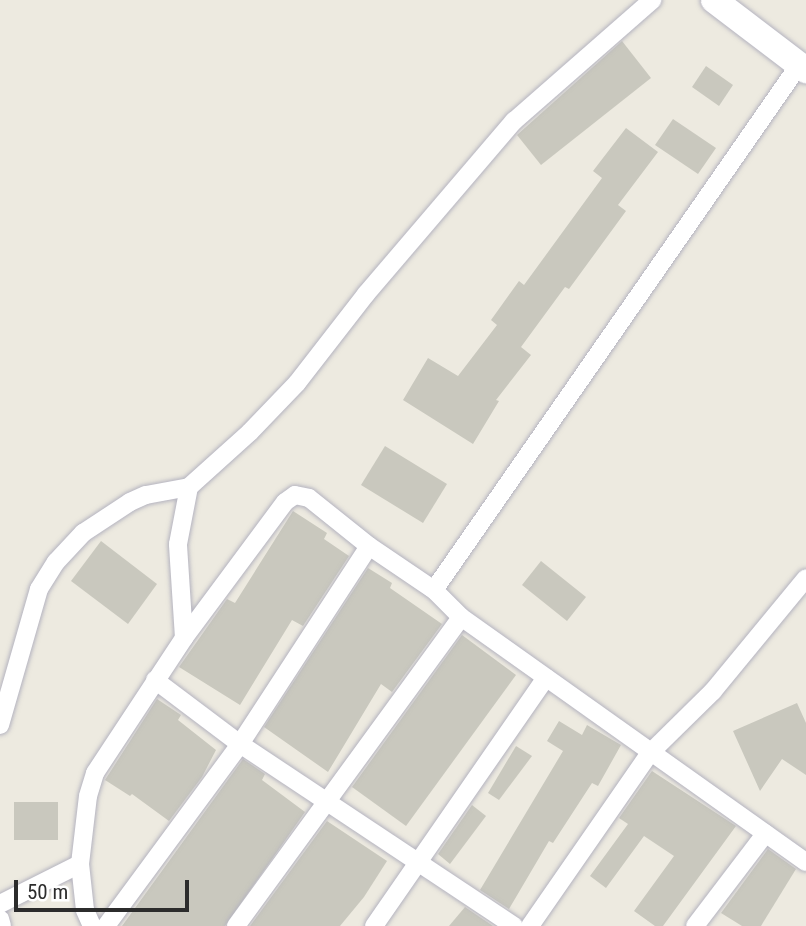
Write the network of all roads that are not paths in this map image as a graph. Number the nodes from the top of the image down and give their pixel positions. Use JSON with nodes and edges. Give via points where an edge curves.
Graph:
{"nodes":[{"id":1,"x":652,"y":0,"type":"edge"},
{"id":2,"x":714,"y":0,"type":"edge"},
{"id":3,"x":803,"y":67,"type":"edge"},
{"id":4,"x":189,"y":487,"type":"junction"},
{"id":5,"x":369,"y":546,"type":"junction"},
{"id":6,"x":806,"y":578,"type":"edge"},
{"id":7,"x":435,"y":590,"type":"junction"},
{"id":8,"x":461,"y":617,"type":"junction"},
{"id":9,"x":184,"y":638,"type":"junction"},
{"id":10,"x":546,"y":678,"type":"junction"},
{"id":11,"x":155,"y":680,"type":"junction"},
{"id":12,"x":0,"y":725,"type":"edge"},
{"id":13,"x":240,"y":744,"type":"junction"},
{"id":14,"x":650,"y":753,"type":"junction"},
{"id":15,"x":328,"y":802,"type":"junction"},
{"id":16,"x":765,"y":834,"type":"junction"},
{"id":17,"x":806,"y":862,"type":"edge"},
{"id":18,"x":418,"y":863,"type":"junction"},
{"id":19,"x":80,"y":864,"type":"junction"},
{"id":20,"x":0,"y":904,"type":"edge"},
{"id":21,"x":0,"y":919,"type":"edge"},
{"id":22,"x":2,"y":926,"type":"edge"},
{"id":23,"x":92,"y":926,"type":"edge"},
{"id":24,"x":106,"y":926,"type":"edge"},
{"id":25,"x":236,"y":926,"type":"edge"},
{"id":26,"x":375,"y":926,"type":"edge"},
{"id":27,"x":514,"y":926,"type":"edge"},
{"id":28,"x":530,"y":926,"type":"edge"},
{"id":29,"x":695,"y":926,"type":"edge"}],
"edges":[{"from":1,"to":4,"type":"street","via":[[514,121],[366,294],[297,383]]},
{"from":2,"to":3,"type":"street"},
{"from":3,"to":7,"type":"street"},
{"from":4,"to":9,"type":"street","via":[[178,544]]},
{"from":4,"to":12,"type":"street","via":[[130,502],[83,533],[46,574]]},
{"from":5,"to":7,"type":"street"},
{"from":5,"to":9,"type":"street","via":[[309,498],[290,497]]},
{"from":5,"to":13,"type":"street"},
{"from":6,"to":14,"type":"street","via":[[713,691]]},
{"from":7,"to":8,"type":"street"},
{"from":8,"to":10,"type":"street"},
{"from":8,"to":15,"type":"street"},
{"from":9,"to":11,"type":"street"},
{"from":10,"to":14,"type":"street"},
{"from":10,"to":18,"type":"street"},
{"from":11,"to":13,"type":"street"},
{"from":11,"to":19,"type":"street","via":[[95,773]]},
{"from":13,"to":15,"type":"street"},
{"from":13,"to":24,"type":"street"},
{"from":14,"to":16,"type":"street"},
{"from":14,"to":28,"type":"street"},
{"from":15,"to":18,"type":"street"},
{"from":15,"to":25,"type":"street"},
{"from":16,"to":17,"type":"street"},
{"from":16,"to":29,"type":"street"},
{"from":18,"to":26,"type":"street"},
{"from":18,"to":27,"type":"street"},
{"from":19,"to":20,"type":"street"},
{"from":19,"to":23,"type":"street","via":[[85,910]]},
{"from":21,"to":22,"type":"street"}]}
